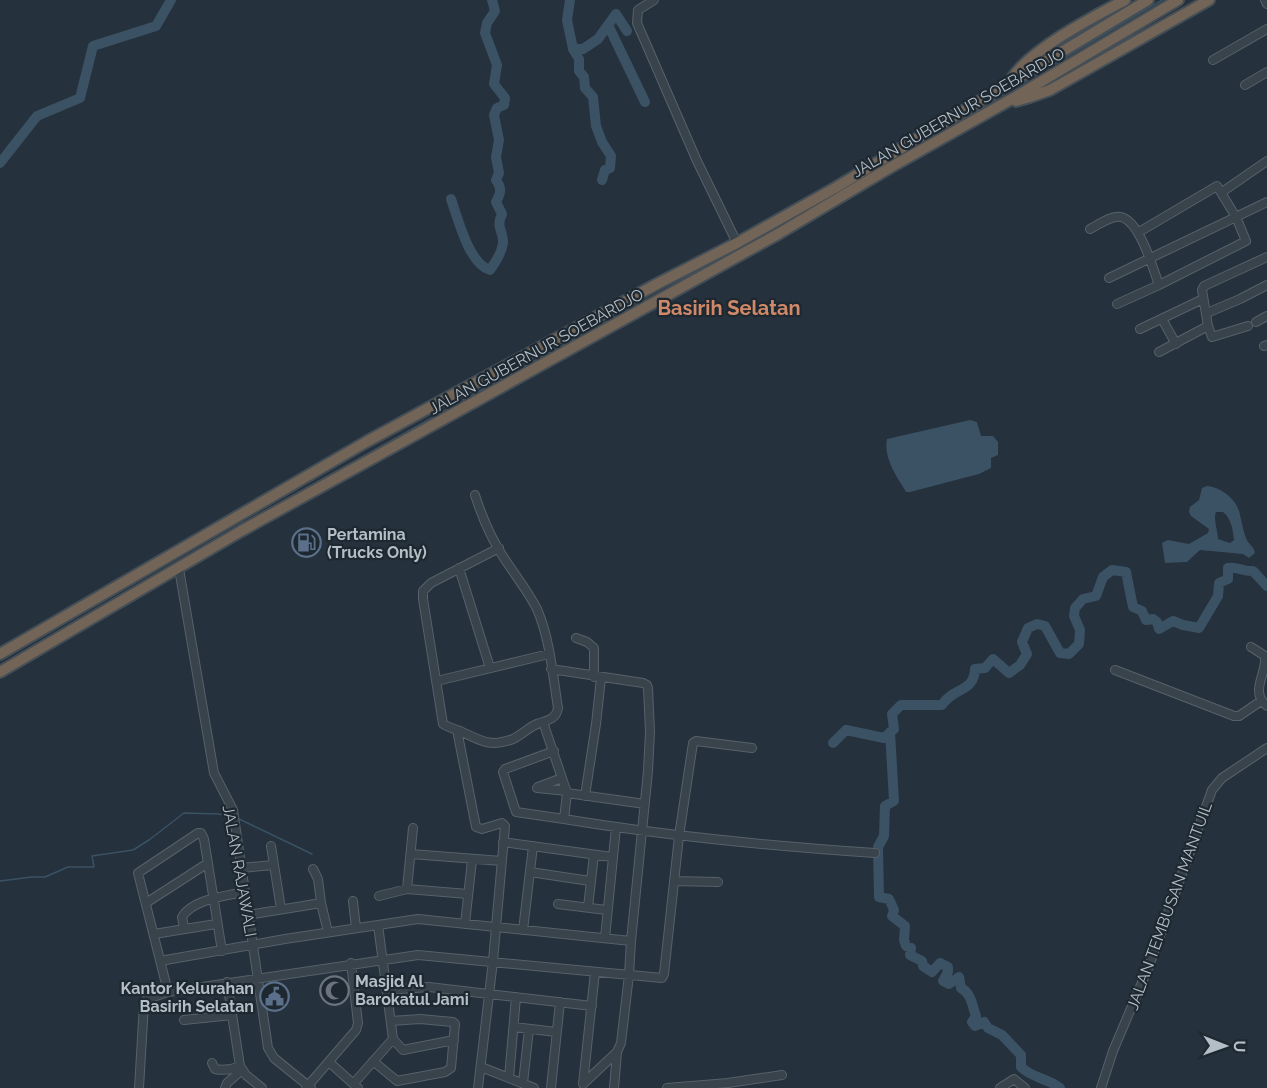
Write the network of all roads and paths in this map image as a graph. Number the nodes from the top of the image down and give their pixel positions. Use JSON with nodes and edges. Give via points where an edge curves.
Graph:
{"nodes":[{"id":1,"x":654,"y":0,"type":"edge"},
{"id":2,"x":1125,"y":0,"type":"edge"},
{"id":3,"x":1148,"y":0,"type":"edge"},
{"id":4,"x":1178,"y":0,"type":"edge"},
{"id":5,"x":1209,"y":0,"type":"edge"},
{"id":6,"x":1265,"y":0,"type":"edge"},
{"id":7,"x":1267,"y":4,"type":"edge"},
{"id":8,"x":1267,"y":29,"type":"edge"},
{"id":9,"x":1088,"y":53,"type":"junction"},
{"id":10,"x":1213,"y":60,"type":"dead end"},
{"id":11,"x":1094,"y":64,"type":"junction"},
{"id":12,"x":1267,"y":72,"type":"edge"},
{"id":13,"x":1009,"y":82,"type":"junction"},
{"id":14,"x":1245,"y":85,"type":"dead end"},
{"id":15,"x":1004,"y":103,"type":"junction"},
{"id":16,"x":1267,"y":161,"type":"edge"},
{"id":17,"x":1222,"y":192,"type":"junction"},
{"id":18,"x":1267,"y":202,"type":"edge"},
{"id":19,"x":1236,"y":217,"type":"junction"},
{"id":20,"x":1090,"y":229,"type":"dead end"},
{"id":21,"x":1138,"y":232,"type":"junction"},
{"id":22,"x":737,"y":243,"type":"junction"},
{"id":23,"x":1267,"y":257,"type":"edge"},
{"id":24,"x":1149,"y":260,"type":"junction"},
{"id":25,"x":1109,"y":278,"type":"dead end"},
{"id":26,"x":1159,"y":285,"type":"junction"},
{"id":27,"x":1267,"y":285,"type":"edge"},
{"id":28,"x":1203,"y":299,"type":"junction"},
{"id":29,"x":1117,"y":304,"type":"dead end"},
{"id":30,"x":1207,"y":313,"type":"junction"},
{"id":31,"x":1267,"y":316,"type":"edge"},
{"id":32,"x":1162,"y":319,"type":"junction"},
{"id":33,"x":1256,"y":322,"type":"dead end"},
{"id":34,"x":1208,"y":326,"type":"junction"},
{"id":35,"x":1248,"y":326,"type":"dead end"},
{"id":36,"x":1140,"y":329,"type":"dead end"},
{"id":37,"x":1176,"y":344,"type":"junction"},
{"id":38,"x":1159,"y":352,"type":"dead end"},
{"id":39,"x":451,"y":396,"type":"junction"},
{"id":40,"x":460,"y":410,"type":"junction"},
{"id":41,"x":475,"y":495,"type":"dead end"},
{"id":42,"x":499,"y":548,"type":"junction"},
{"id":43,"x":459,"y":568,"type":"junction"},
{"id":44,"x":179,"y":569,"type":"junction"},
{"id":45,"x":576,"y":638,"type":"dead end"},
{"id":46,"x":1251,"y":647,"type":"dead end"},
{"id":47,"x":0,"y":654,"type":"edge"},
{"id":48,"x":549,"y":654,"type":"junction"},
{"id":49,"x":490,"y":668,"type":"junction"},
{"id":50,"x":551,"y":669,"type":"junction"},
{"id":51,"x":1115,"y":670,"type":"dead end"},
{"id":52,"x":0,"y":672,"type":"edge"},
{"id":53,"x":598,"y":678,"type":"junction"},
{"id":54,"x":437,"y":681,"type":"junction"},
{"id":55,"x":1264,"y":703,"type":"edge"},
{"id":56,"x":543,"y":722,"type":"junction"},
{"id":57,"x":457,"y":730,"type":"junction"},
{"id":58,"x":753,"y":748,"type":"dead end"},
{"id":59,"x":1267,"y":748,"type":"edge"},
{"id":60,"x":554,"y":752,"type":"junction"},
{"id":61,"x":562,"y":778,"type":"junction"},
{"id":62,"x":567,"y":792,"type":"junction"},
{"id":63,"x":585,"y":796,"type":"junction"},
{"id":64,"x":645,"y":804,"type":"junction"},
{"id":65,"x":564,"y":819,"type":"junction"},
{"id":66,"x":616,"y":827,"type":"junction"},
{"id":67,"x":413,"y":828,"type":"dead end"},
{"id":68,"x":643,"y":831,"type":"junction"},
{"id":69,"x":679,"y":836,"type":"junction"},
{"id":70,"x":503,"y":842,"type":"junction"},
{"id":71,"x":271,"y":846,"type":"dead end"},
{"id":72,"x":533,"y":846,"type":"junction"},
{"id":73,"x":875,"y":853,"type":"dead end"},
{"id":74,"x":411,"y":854,"type":"junction"},
{"id":75,"x":594,"y":855,"type":"junction"},
{"id":76,"x":612,"y":857,"type":"junction"},
{"id":77,"x":472,"y":860,"type":"junction"},
{"id":78,"x":502,"y":861,"type":"junction"},
{"id":79,"x":208,"y":863,"type":"junction"},
{"id":80,"x":274,"y":865,"type":"junction"},
{"id":81,"x":241,"y":868,"type":"junction"},
{"id":82,"x":313,"y":869,"type":"dead end"},
{"id":83,"x":530,"y":872,"type":"junction"},
{"id":84,"x":590,"y":881,"type":"junction"},
{"id":85,"x":674,"y":881,"type":"junction"},
{"id":86,"x":718,"y":882,"type":"dead end"},
{"id":87,"x":407,"y":889,"type":"junction"},
{"id":88,"x":244,"y":892,"type":"junction"},
{"id":89,"x":468,"y":894,"type":"junction"},
{"id":90,"x":379,"y":896,"type":"dead end"},
{"id":91,"x":213,"y":898,"type":"junction"},
{"id":92,"x":353,"y":901,"type":"dead end"},
{"id":93,"x":146,"y":903,"type":"junction"},
{"id":94,"x":321,"y":903,"type":"junction"},
{"id":95,"x":558,"y":904,"type":"dead end"},
{"id":96,"x":588,"y":907,"type":"junction"},
{"id":97,"x":281,"y":909,"type":"junction"},
{"id":98,"x":606,"y":910,"type":"junction"},
{"id":99,"x":248,"y":915,"type":"junction"},
{"id":100,"x":216,"y":924,"type":"junction"},
{"id":101,"x":465,"y":924,"type":"junction"},
{"id":102,"x":378,"y":925,"type":"junction"},
{"id":103,"x":496,"y":927,"type":"junction"},
{"id":104,"x":184,"y":928,"type":"junction"},
{"id":105,"x":356,"y":928,"type":"junction"},
{"id":106,"x":523,"y":930,"type":"junction"},
{"id":107,"x":328,"y":932,"type":"junction"},
{"id":108,"x":154,"y":934,"type":"junction"},
{"id":109,"x":605,"y":938,"type":"junction"},
{"id":110,"x":631,"y":941,"type":"junction"},
{"id":111,"x":252,"y":946,"type":"junction"},
{"id":112,"x":222,"y":951,"type":"junction"},
{"id":113,"x":383,"y":959,"type":"junction"},
{"id":114,"x":160,"y":961,"type":"junction"},
{"id":115,"x":493,"y":961,"type":"junction"},
{"id":116,"x":351,"y":963,"type":"junction"},
{"id":117,"x":595,"y":972,"type":"junction"},
{"id":118,"x":629,"y":975,"type":"junction"},
{"id":119,"x":258,"y":978,"type":"junction"},
{"id":120,"x":227,"y":982,"type":"junction"},
{"id":121,"x":387,"y":990,"type":"junction"},
{"id":122,"x":168,"y":992,"type":"junction"},
{"id":123,"x":489,"y":994,"type":"junction"},
{"id":124,"x":516,"y":997,"type":"junction"},
{"id":125,"x":560,"y":1002,"type":"junction"},
{"id":126,"x":591,"y":1006,"type":"junction"},
{"id":127,"x":232,"y":1016,"type":"junction"},
{"id":128,"x":184,"y":1020,"type":"dead end"},
{"id":129,"x":391,"y":1021,"type":"junction"},
{"id":130,"x":514,"y":1027,"type":"junction"},
{"id":131,"x":529,"y":1029,"type":"junction"},
{"id":132,"x":556,"y":1032,"type":"junction"},
{"id":133,"x":393,"y":1040,"type":"junction"},
{"id":134,"x":454,"y":1040,"type":"junction"},
{"id":135,"x":616,"y":1052,"type":"junction"},
{"id":136,"x":373,"y":1061,"type":"junction"},
{"id":137,"x":329,"y":1062,"type":"junction"},
{"id":138,"x":212,"y":1063,"type":"dead end"},
{"id":139,"x":481,"y":1067,"type":"junction"},
{"id":140,"x":241,"y":1068,"type":"junction"},
{"id":141,"x":782,"y":1075,"type":"dead end"},
{"id":142,"x":509,"y":1078,"type":"junction"},
{"id":143,"x":523,"y":1083,"type":"junction"},
{"id":144,"x":728,"y":1085,"type":"edge"},
{"id":145,"x":356,"y":1086,"type":"edge"},
{"id":146,"x":583,"y":1086,"type":"edge"},
{"id":147,"x":695,"y":1086,"type":"edge"},
{"id":148,"x":308,"y":1087,"type":"edge"},
{"id":149,"x":139,"y":1088,"type":"edge"},
{"id":150,"x":225,"y":1088,"type":"edge"},
{"id":151,"x":262,"y":1088,"type":"edge"},
{"id":152,"x":478,"y":1088,"type":"edge"},
{"id":153,"x":534,"y":1088,"type":"edge"},
{"id":154,"x":551,"y":1088,"type":"edge"},
{"id":155,"x":614,"y":1088,"type":"edge"},
{"id":156,"x":667,"y":1088,"type":"edge"},
{"id":157,"x":1000,"y":1088,"type":"edge"},
{"id":158,"x":1025,"y":1088,"type":"edge"},
{"id":159,"x":1101,"y":1088,"type":"edge"}],
"edges":[{"from":1,"to":22,"type":"street","via":[[638,10],[637,23]]},
{"from":2,"to":13,"type":"highway","via":[[1048,46],[1018,69]]},
{"from":3,"to":13,"type":"highway","name":"JALAN GUBERNUR SOEBARDJO"},
{"from":4,"to":9,"type":"highway","name":"JALAN GUBERNUR SOEBARDJO"},
{"from":5,"to":11,"type":"highway"},
{"from":6,"to":7,"type":"street"},
{"from":8,"to":10,"type":"street"},
{"from":9,"to":11,"type":"highway"},
{"from":9,"to":15,"type":"highway","name":"JALAN GUBERNUR SOEBARDJO"},
{"from":11,"to":15,"type":"highway","via":[[1039,94]]},
{"from":12,"to":14,"type":"street"},
{"from":13,"to":22,"type":"highway","name":"JALAN GUBERNUR SOEBARDJO"},
{"from":15,"to":40,"type":"highway","name":"JALAN GUBERNUR SOEBARDJO","via":[[729,262]]},
{"from":16,"to":17,"type":"street"},
{"from":17,"to":19,"type":"street"},
{"from":17,"to":21,"type":"street","via":[[1217,186],[1205,191]]},
{"from":18,"to":19,"type":"street"},
{"from":19,"to":24,"type":"street"},
{"from":19,"to":26,"type":"street","via":[[1245,243]]},
{"from":20,"to":21,"type":"street","via":[[1117,216],[1128,220]]},
{"from":21,"to":24,"type":"street"},
{"from":22,"to":39,"type":"highway","name":"JALAN GUBERNUR SOEBARDJO"},
{"from":23,"to":28,"type":"street","via":[[1203,287]]},
{"from":24,"to":25,"type":"street"},
{"from":24,"to":26,"type":"street"},
{"from":26,"to":29,"type":"street"},
{"from":27,"to":30,"type":"street"},
{"from":28,"to":30,"type":"street"},
{"from":28,"to":32,"type":"street"},
{"from":30,"to":34,"type":"street"},
{"from":31,"to":33,"type":"street"},
{"from":32,"to":36,"type":"street"},
{"from":32,"to":37,"type":"street"},
{"from":34,"to":35,"type":"street","via":[[1214,338]]},
{"from":34,"to":37,"type":"street"},
{"from":37,"to":38,"type":"street"},
{"from":39,"to":40,"type":"highway"},
{"from":39,"to":47,"type":"highway","name":"JALAN GUBERNUR SOEBARDJO"},
{"from":40,"to":44,"type":"highway","name":"JALAN GUBERNUR SOEBARDJO"},
{"from":41,"to":42,"type":"street"},
{"from":42,"to":43,"type":"street"},
{"from":42,"to":48,"type":"street","via":[[535,606]]},
{"from":43,"to":49,"type":"street"},
{"from":43,"to":54,"type":"street","via":[[423,591]]},
{"from":44,"to":52,"type":"highway","name":"JALAN GUBERNUR SOEBARDJO"},
{"from":44,"to":81,"type":"street","name":"JALAN RAJAWALI","via":[[214,773],[233,810]]},
{"from":45,"to":53,"type":"street","via":[[594,648]]},
{"from":46,"to":55,"type":"street","via":[[1266,661],[1259,685]]},
{"from":48,"to":49,"type":"street"},
{"from":48,"to":50,"type":"street"},
{"from":49,"to":54,"type":"street"},
{"from":50,"to":53,"type":"street"},
{"from":50,"to":56,"type":"street","via":[[557,712]]},
{"from":51,"to":55,"type":"street","via":[[1234,716]]},
{"from":53,"to":63,"type":"street","via":[[596,724]]},
{"from":53,"to":64,"type":"street","via":[[648,686],[650,745]]},
{"from":54,"to":57,"type":"street","via":[[441,719],[445,726]]},
{"from":56,"to":57,"type":"street","via":[[500,742],[481,742]]},
{"from":56,"to":60,"type":"street"},
{"from":57,"to":70,"type":"street","via":[[476,827],[504,824]]},
{"from":58,"to":69,"type":"street","via":[[693,743]]},
{"from":59,"to":159,"type":"street","name":"JALAN TEMBUSAN MANTUIL","via":[[1222,778],[1212,790]]},
{"from":60,"to":61,"type":"street"},
{"from":60,"to":65,"type":"street","via":[[503,772],[516,812]]},
{"from":61,"to":62,"type":"street"},
{"from":61,"to":62,"type":"street","via":[[537,788]]},
{"from":62,"to":63,"type":"street"},
{"from":62,"to":65,"type":"street"},
{"from":63,"to":64,"type":"street"},
{"from":64,"to":68,"type":"street"},
{"from":65,"to":66,"type":"street"},
{"from":66,"to":68,"type":"street"},
{"from":66,"to":76,"type":"street"},
{"from":67,"to":74,"type":"street"},
{"from":68,"to":69,"type":"street"},
{"from":68,"to":110,"type":"street"},
{"from":69,"to":73,"type":"street"},
{"from":69,"to":85,"type":"street"},
{"from":70,"to":72,"type":"street"},
{"from":70,"to":78,"type":"street"},
{"from":71,"to":80,"type":"street"},
{"from":72,"to":75,"type":"street"},
{"from":72,"to":83,"type":"street"},
{"from":74,"to":77,"type":"street"},
{"from":74,"to":87,"type":"street"},
{"from":75,"to":76,"type":"street"},
{"from":75,"to":84,"type":"street"},
{"from":76,"to":98,"type":"street"},
{"from":77,"to":78,"type":"street"},
{"from":77,"to":89,"type":"street"},
{"from":78,"to":103,"type":"street"},
{"from":79,"to":91,"type":"street"},
{"from":79,"to":93,"type":"street"},
{"from":79,"to":93,"type":"street","via":[[204,838],[198,833],[138,873]]},
{"from":80,"to":81,"type":"street"},
{"from":80,"to":97,"type":"street"},
{"from":81,"to":88,"type":"street","name":"JALAN RAJAWALI"},
{"from":82,"to":94,"type":"street"},
{"from":83,"to":84,"type":"street"},
{"from":83,"to":106,"type":"street"},
{"from":84,"to":96,"type":"street"},
{"from":85,"to":86,"type":"street"},
{"from":85,"to":118,"type":"street","via":[[663,977]]},
{"from":87,"to":89,"type":"street"},
{"from":87,"to":90,"type":"street"},
{"from":88,"to":91,"type":"street"},
{"from":88,"to":99,"type":"street","name":"JALAN RAJAWALI"},
{"from":89,"to":101,"type":"street"},
{"from":91,"to":100,"type":"street"},
{"from":91,"to":104,"type":"street","via":[[183,914]]},
{"from":92,"to":105,"type":"street"},
{"from":93,"to":108,"type":"street"},
{"from":94,"to":97,"type":"street"},
{"from":94,"to":107,"type":"street"},
{"from":95,"to":96,"type":"street"},
{"from":96,"to":98,"type":"street"},
{"from":97,"to":99,"type":"street"},
{"from":98,"to":109,"type":"street"},
{"from":99,"to":111,"type":"street","name":"JALAN RAJAWALI"},
{"from":100,"to":104,"type":"street"},
{"from":100,"to":112,"type":"street"},
{"from":101,"to":102,"type":"street","via":[[418,919]]},
{"from":101,"to":103,"type":"street"},
{"from":102,"to":105,"type":"street"},
{"from":102,"to":113,"type":"street"},
{"from":103,"to":106,"type":"street"},
{"from":103,"to":115,"type":"street"},
{"from":104,"to":108,"type":"street"},
{"from":105,"to":107,"type":"street"},
{"from":106,"to":109,"type":"street"},
{"from":107,"to":111,"type":"street"},
{"from":108,"to":114,"type":"street"},
{"from":109,"to":110,"type":"street"},
{"from":110,"to":118,"type":"street"},
{"from":111,"to":112,"type":"street"},
{"from":111,"to":119,"type":"street","name":"JALAN RAJAWALI"},
{"from":112,"to":114,"type":"street"},
{"from":113,"to":115,"type":"street","via":[[418,954]]},
{"from":113,"to":116,"type":"street"},
{"from":113,"to":121,"type":"street"},
{"from":114,"to":122,"type":"street"},
{"from":115,"to":117,"type":"street"},
{"from":115,"to":123,"type":"street"},
{"from":116,"to":119,"type":"street"},
{"from":116,"to":137,"type":"street","via":[[357,1027]]},
{"from":117,"to":118,"type":"street"},
{"from":117,"to":126,"type":"street"},
{"from":118,"to":135,"type":"street","via":[[621,1042]]},
{"from":119,"to":120,"type":"street"},
{"from":119,"to":148,"type":"street","name":"JALAN RAJAWALI","via":[[271,1053]]},
{"from":120,"to":122,"type":"street"},
{"from":120,"to":127,"type":"street"},
{"from":121,"to":123,"type":"street","via":[[420,987]]},
{"from":121,"to":129,"type":"street"},
{"from":122,"to":149,"type":"street","via":[[147,999],[144,1004]]},
{"from":123,"to":124,"type":"street"},
{"from":123,"to":139,"type":"street"},
{"from":124,"to":125,"type":"street"},
{"from":124,"to":130,"type":"street"},
{"from":125,"to":126,"type":"street"},
{"from":125,"to":132,"type":"street"},
{"from":126,"to":146,"type":"street"},
{"from":127,"to":128,"type":"street"},
{"from":127,"to":140,"type":"street"},
{"from":129,"to":133,"type":"street"},
{"from":129,"to":134,"type":"street","via":[[450,1021],[455,1024]]},
{"from":130,"to":131,"type":"street"},
{"from":130,"to":142,"type":"street"},
{"from":131,"to":132,"type":"street"},
{"from":131,"to":143,"type":"street"},
{"from":132,"to":154,"type":"street"},
{"from":133,"to":134,"type":"street","via":[[403,1050]]},
{"from":133,"to":136,"type":"street"},
{"from":134,"to":136,"type":"street","via":[[452,1066],[446,1072],[397,1081]]},
{"from":135,"to":146,"type":"street"},
{"from":135,"to":155,"type":"street"},
{"from":136,"to":145,"type":"street"},
{"from":137,"to":145,"type":"street"},
{"from":137,"to":148,"type":"street"},
{"from":138,"to":140,"type":"street","via":[[215,1069]]},
{"from":139,"to":142,"type":"street"},
{"from":139,"to":152,"type":"street"},
{"from":140,"to":150,"type":"street"},
{"from":140,"to":151,"type":"street"},
{"from":141,"to":144,"type":"street"},
{"from":142,"to":143,"type":"street"},
{"from":143,"to":153,"type":"street"},
{"from":144,"to":147,"type":"street"},
{"from":147,"to":156,"type":"street"},
{"from":157,"to":158,"type":"street","via":[[1014,1079]]}]}
